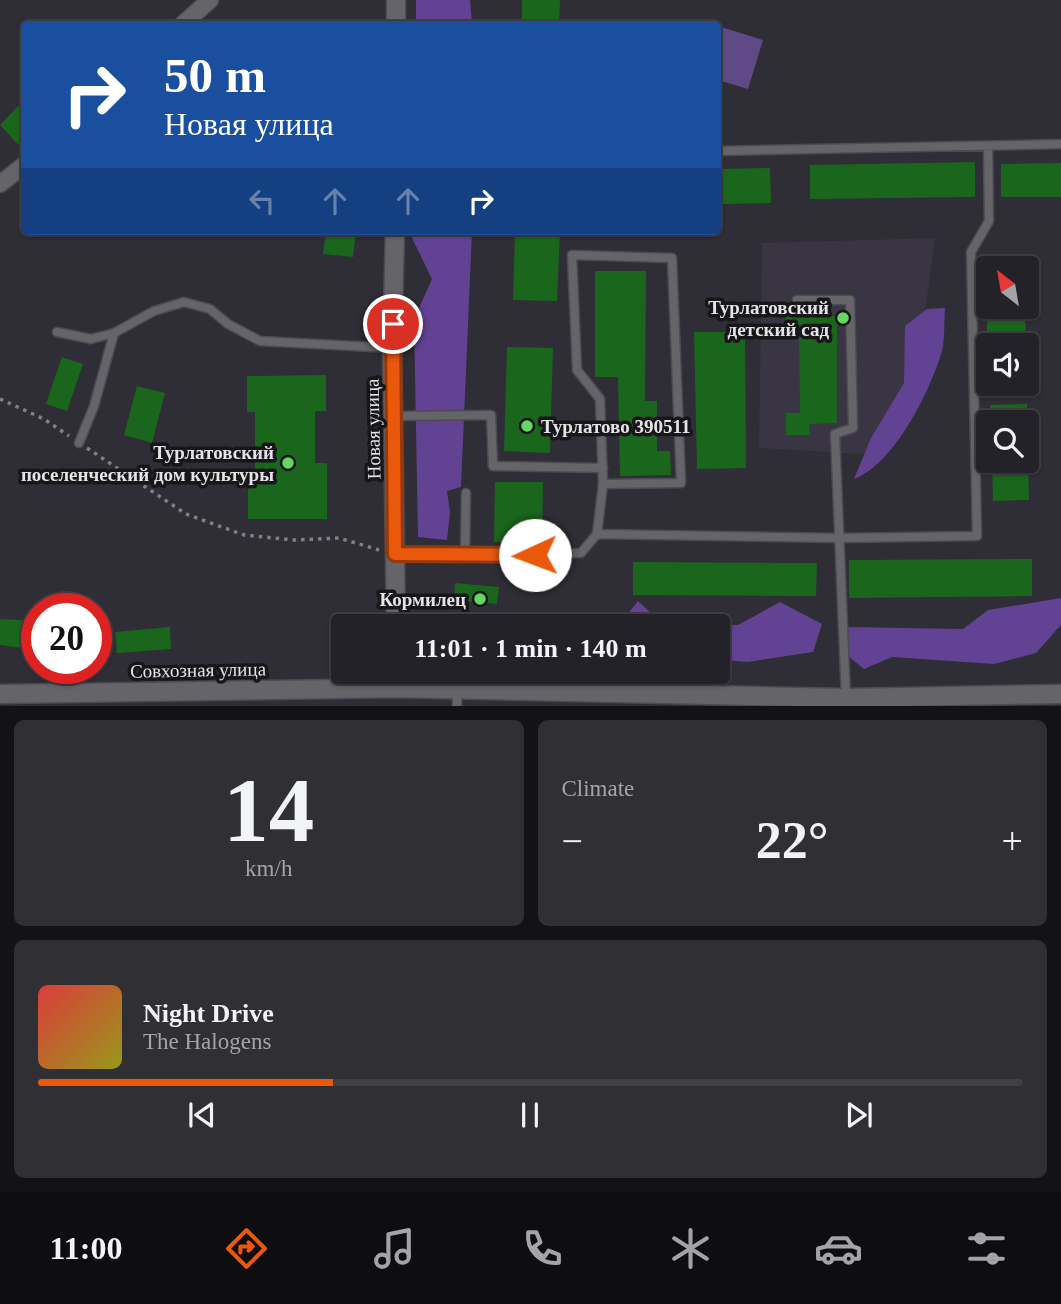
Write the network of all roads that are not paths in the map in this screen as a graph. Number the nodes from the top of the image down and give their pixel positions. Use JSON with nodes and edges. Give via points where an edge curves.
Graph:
{"nodes":[{"id":1,"x":210,"y":0,"type":"edge"},
{"id":2,"x":396,"y":0,"type":"edge"},
{"id":3,"x":186,"y":21,"type":"edge"},
{"id":4,"x":396,"y":21,"type":"edge"},
{"id":5,"x":1061,"y":144,"type":"edge"},
{"id":6,"x":988,"y":146,"type":"junction"},
{"id":7,"x":721,"y":151,"type":"edge"},
{"id":8,"x":21,"y":167,"type":"edge"},
{"id":9,"x":0,"y":184,"type":"edge"},
{"id":10,"x":395,"y":235,"type":"edge"},
{"id":11,"x":797,"y":300,"type":"dead end"},
{"id":12,"x":57,"y":332,"type":"dead end"},
{"id":13,"x":114,"y":333,"type":"junction"},
{"id":14,"x":392,"y":348,"type":"junction"},
{"id":15,"x":394,"y":416,"type":"junction"},
{"id":16,"x":79,"y":443,"type":"road end"},
{"id":17,"x":603,"y":468,"type":"junction"},
{"id":18,"x":603,"y":485,"type":"junction"},
{"id":19,"x":466,"y":493,"type":"dead end"},
{"id":20,"x":597,"y":534,"type":"junction"},
{"id":21,"x":840,"y":538,"type":"junction"},
{"id":22,"x":395,"y":554,"type":"junction"},
{"id":23,"x":465,"y":556,"type":"junction"},
{"id":24,"x":396,"y":614,"type":"edge"},
{"id":25,"x":331,"y":682,"type":"edge"},
{"id":26,"x":410,"y":684,"type":"edge"},
{"id":27,"x":0,"y":694,"type":"edge"},
{"id":28,"x":1061,"y":694,"type":"edge"},
{"id":29,"x":457,"y":698,"type":"edge"},
{"id":30,"x":846,"y":702,"type":"edge"}],
"edges":[{"from":1,"to":3,"type":"street"},
{"from":2,"to":4,"type":"street"},
{"from":5,"to":6,"type":"lane"},
{"from":6,"to":7,"type":"lane"},
{"from":6,"to":21,"type":"lane","via":[[989,221],[971,252],[977,536]]},
{"from":8,"to":9,"type":"street"},
{"from":10,"to":14,"type":"street","name":"Новая улица"},
{"from":11,"to":21,"type":"lane","via":[[850,300],[853,428],[835,434]]},
{"from":12,"to":13,"type":"lane","via":[[91,339]]},
{"from":13,"to":14,"type":"lane","via":[[184,302],[210,309],[260,341]]},
{"from":13,"to":16,"type":"lane"},
{"from":14,"to":15,"type":"street","name":"Новая улица"},
{"from":15,"to":17,"type":"lane","via":[[491,415],[493,466]]},
{"from":15,"to":22,"type":"street","name":"Новая улица"},
{"from":17,"to":18,"type":"lane"},
{"from":17,"to":18,"type":"lane","via":[[600,399],[576,370],[572,255],[672,258],[681,483]]},
{"from":18,"to":20,"type":"lane"},
{"from":19,"to":23,"type":"lane"},
{"from":20,"to":21,"type":"lane"},
{"from":20,"to":23,"type":"lane","via":[[582,554]]},
{"from":21,"to":30,"type":"lane"},
{"from":22,"to":23,"type":"lane"},
{"from":22,"to":24,"type":"street","name":"Новая улица"},
{"from":25,"to":27,"type":"street","name":"Совхозная улица"},
{"from":26,"to":29,"type":"street","name":"Совхозная улица"},
{"from":28,"to":30,"type":"street","name":"Совхозная улица"},
{"from":29,"to":30,"type":"street","name":"Совхозная улица"}]}
